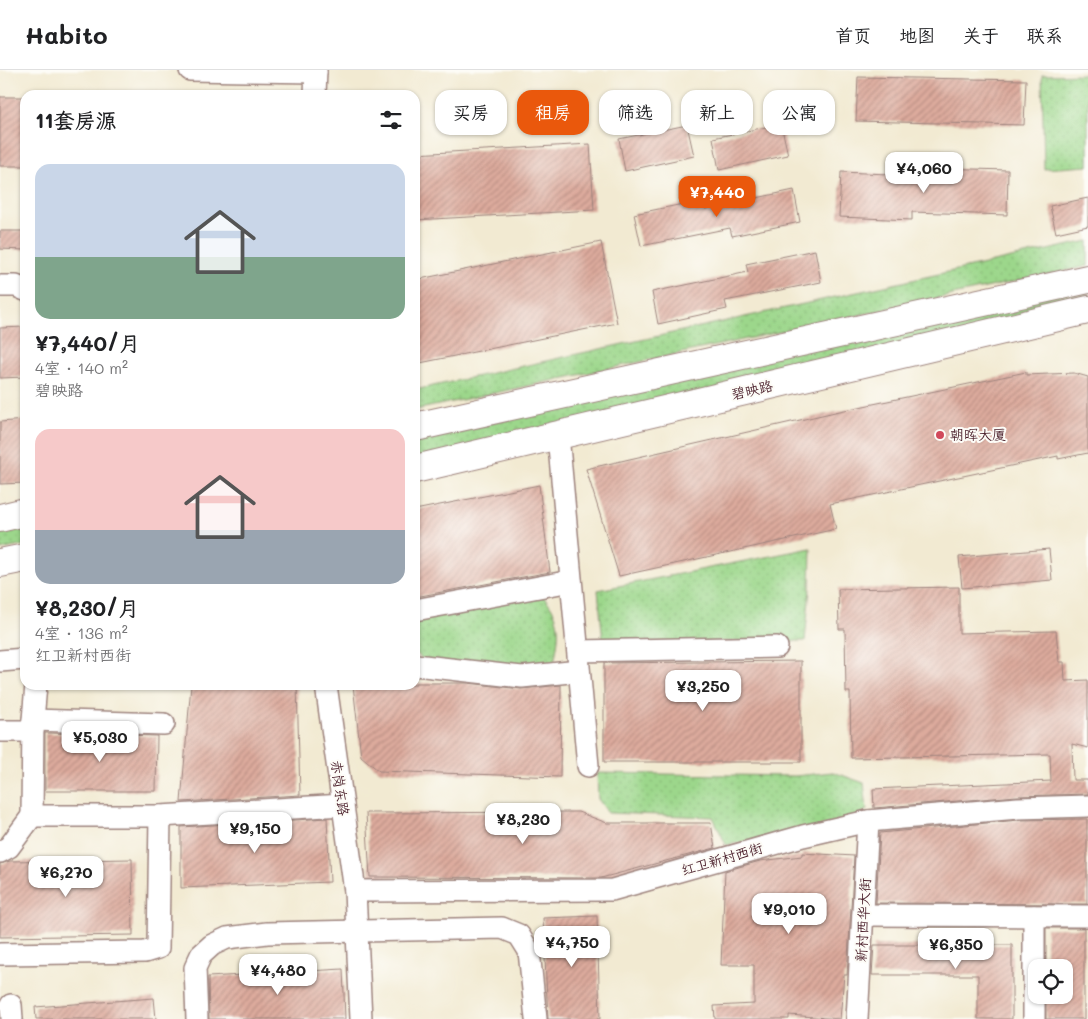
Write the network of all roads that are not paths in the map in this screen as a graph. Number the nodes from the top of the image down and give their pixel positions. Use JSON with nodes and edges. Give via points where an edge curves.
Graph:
{"nodes":[{"id":1,"x":190,"y":70,"type":"edge"},
{"id":2,"x":316,"y":71,"type":"edge"},
{"id":3,"x":315,"y":90,"type":"edge"},
{"id":4,"x":1088,"y":279,"type":"edge"},
{"id":5,"x":0,"y":286,"type":"edge"},
{"id":6,"x":20,"y":288,"type":"edge"},
{"id":7,"x":1088,"y":310,"type":"edge"},
{"id":8,"x":420,"y":426,"type":"edge"},
{"id":9,"x":558,"y":436,"type":"junction"},
{"id":10,"x":420,"y":468,"type":"edge"},
{"id":11,"x":20,"y":513,"type":"edge"},
{"id":12,"x":0,"y":518,"type":"edge"},
{"id":13,"x":20,"y":559,"type":"edge"},
{"id":14,"x":0,"y":563,"type":"edge"},
{"id":15,"x":571,"y":581,"type":"junction"},
{"id":16,"x":420,"y":609,"type":"edge"},
{"id":17,"x":776,"y":647,"type":"dead end"},
{"id":18,"x":20,"y":659,"type":"edge"},
{"id":19,"x":0,"y":661,"type":"edge"},
{"id":20,"x":578,"y":661,"type":"junction"},
{"id":21,"x":420,"y":666,"type":"edge"},
{"id":22,"x":36,"y":690,"type":"edge"},
{"id":23,"x":327,"y":690,"type":"edge"},
{"id":24,"x":164,"y":724,"type":"dead end"},
{"id":25,"x":33,"y":726,"type":"junction"},
{"id":26,"x":0,"y":731,"type":"edge"},
{"id":27,"x":588,"y":766,"type":"dead end"},
{"id":28,"x":343,"y":805,"type":"junction"},
{"id":29,"x":1088,"y":806,"type":"edge"},
{"id":30,"x":32,"y":816,"type":"junction"},
{"id":31,"x":160,"y":816,"type":"junction"},
{"id":32,"x":868,"y":821,"type":"junction"},
{"id":33,"x":0,"y":852,"type":"edge"},
{"id":34,"x":355,"y":891,"type":"junction"},
{"id":35,"x":863,"y":915,"type":"junction"},
{"id":36,"x":1034,"y":916,"type":"junction"},
{"id":37,"x":1088,"y":916,"type":"edge"},
{"id":38,"x":356,"y":932,"type":"junction"},
{"id":39,"x":0,"y":954,"type":"edge"},
{"id":40,"x":197,"y":1019,"type":"edge"},
{"id":41,"x":361,"y":1019,"type":"edge"},
{"id":42,"x":536,"y":1019,"type":"edge"},
{"id":43,"x":856,"y":1019,"type":"edge"},
{"id":44,"x":1034,"y":1019,"type":"edge"}],
"edges":[{"from":1,"to":2,"type":"street"},
{"from":2,"to":3,"type":"street"},
{"from":4,"to":8,"type":"main road"},
{"from":5,"to":6,"type":"street"},
{"from":7,"to":9,"type":"main road","name":"碧映路"},
{"from":9,"to":10,"type":"main road","name":"碧映路"},
{"from":9,"to":15,"type":"street"},
{"from":11,"to":12,"type":"main road"},
{"from":13,"to":14,"type":"main road"},
{"from":15,"to":16,"type":"street"},
{"from":15,"to":20,"type":"street"},
{"from":17,"to":20,"type":"street"},
{"from":18,"to":19,"type":"street"},
{"from":20,"to":21,"type":"street","via":[[522,677]]},
{"from":20,"to":27,"type":"street"},
{"from":22,"to":25,"type":"street"},
{"from":23,"to":28,"type":"street","name":"赤岗东路"},
{"from":24,"to":25,"type":"street"},
{"from":25,"to":26,"type":"street"},
{"from":25,"to":30,"type":"street"},
{"from":28,"to":31,"type":"street"},
{"from":28,"to":34,"type":"street","name":"赤岗东路"},
{"from":29,"to":32,"type":"street","name":"红卫新村西街","via":[[1018,808]]},
{"from":30,"to":31,"type":"street"},
{"from":30,"to":33,"type":"street","via":[[8,847]]},
{"from":31,"to":39,"type":"street","via":[[158,948],[145,952]]},
{"from":32,"to":34,"type":"street","name":"红卫新村西街","via":[[612,890]]},
{"from":32,"to":35,"type":"street","name":"新村西华大街"},
{"from":34,"to":38,"type":"street","name":"赤岗东路"},
{"from":35,"to":36,"type":"street"},
{"from":35,"to":43,"type":"street","name":"新村西华大街"},
{"from":36,"to":37,"type":"street"},
{"from":36,"to":44,"type":"street"},
{"from":38,"to":40,"type":"street","via":[[247,934],[212,945],[201,955],[195,968]]},
{"from":38,"to":41,"type":"street","name":"赤岗东路"},
{"from":38,"to":42,"type":"street","via":[[502,928],[519,935],[529,950]]}]}
